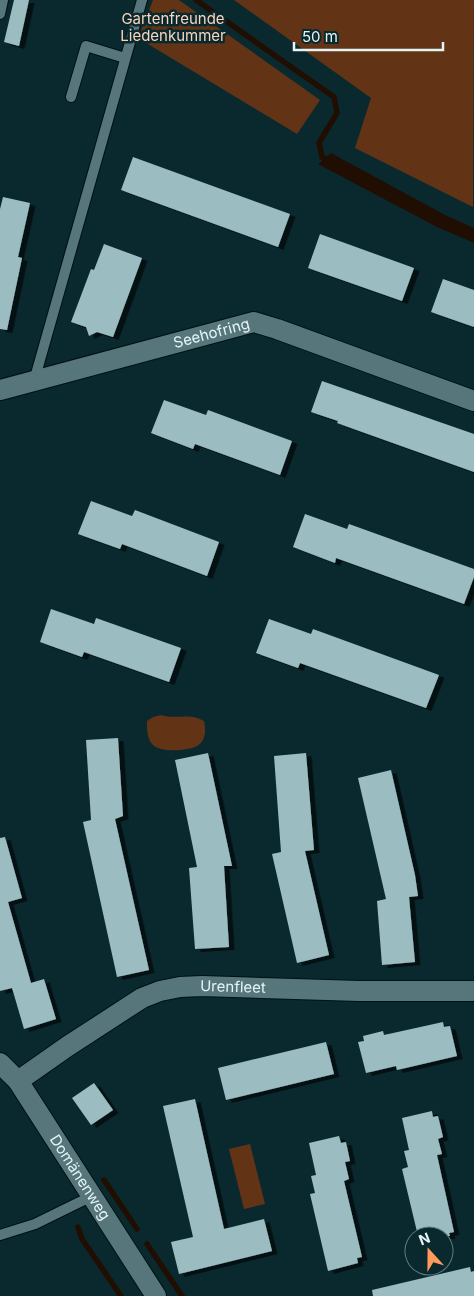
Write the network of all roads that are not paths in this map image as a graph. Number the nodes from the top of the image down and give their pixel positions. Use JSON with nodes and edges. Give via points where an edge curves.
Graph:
{"nodes":[{"id":1,"x":3,"y":0,"type":"edge"},
{"id":2,"x":142,"y":0,"type":"edge"},
{"id":3,"x":0,"y":14,"type":"edge"},
{"id":4,"x":125,"y":58,"type":"junction"},
{"id":5,"x":71,"y":97,"type":"dead end"},
{"id":6,"x":34,"y":381,"type":"junction"},
{"id":7,"x":0,"y":390,"type":"edge"},
{"id":8,"x":474,"y":401,"type":"edge"},
{"id":9,"x":474,"y":991,"type":"edge"},
{"id":10,"x":0,"y":1063,"type":"edge"},
{"id":11,"x":18,"y":1080,"type":"junction"},
{"id":12,"x":92,"y":1196,"type":"junction"},
{"id":13,"x":0,"y":1236,"type":"edge"},
{"id":14,"x":156,"y":1296,"type":"edge"}],
"edges":[{"from":1,"to":3,"type":"lane"},
{"from":2,"to":4,"type":"lane"},
{"from":4,"to":5,"type":"lane","via":[[86,46]]},
{"from":4,"to":6,"type":"lane"},
{"from":6,"to":7,"type":"street","name":"Seehofring"},
{"from":6,"to":8,"type":"street","name":"Seehofring","via":[[254,322]]},
{"from":9,"to":11,"type":"street","name":"Urenfleet","via":[[180,987],[142,998]]},
{"from":10,"to":11,"type":"street","name":"Domänenweg"},
{"from":11,"to":12,"type":"street","name":"Domänenweg"},
{"from":12,"to":13,"type":"lane","via":[[35,1224]]},
{"from":12,"to":14,"type":"street","name":"Domänenweg"}]}
